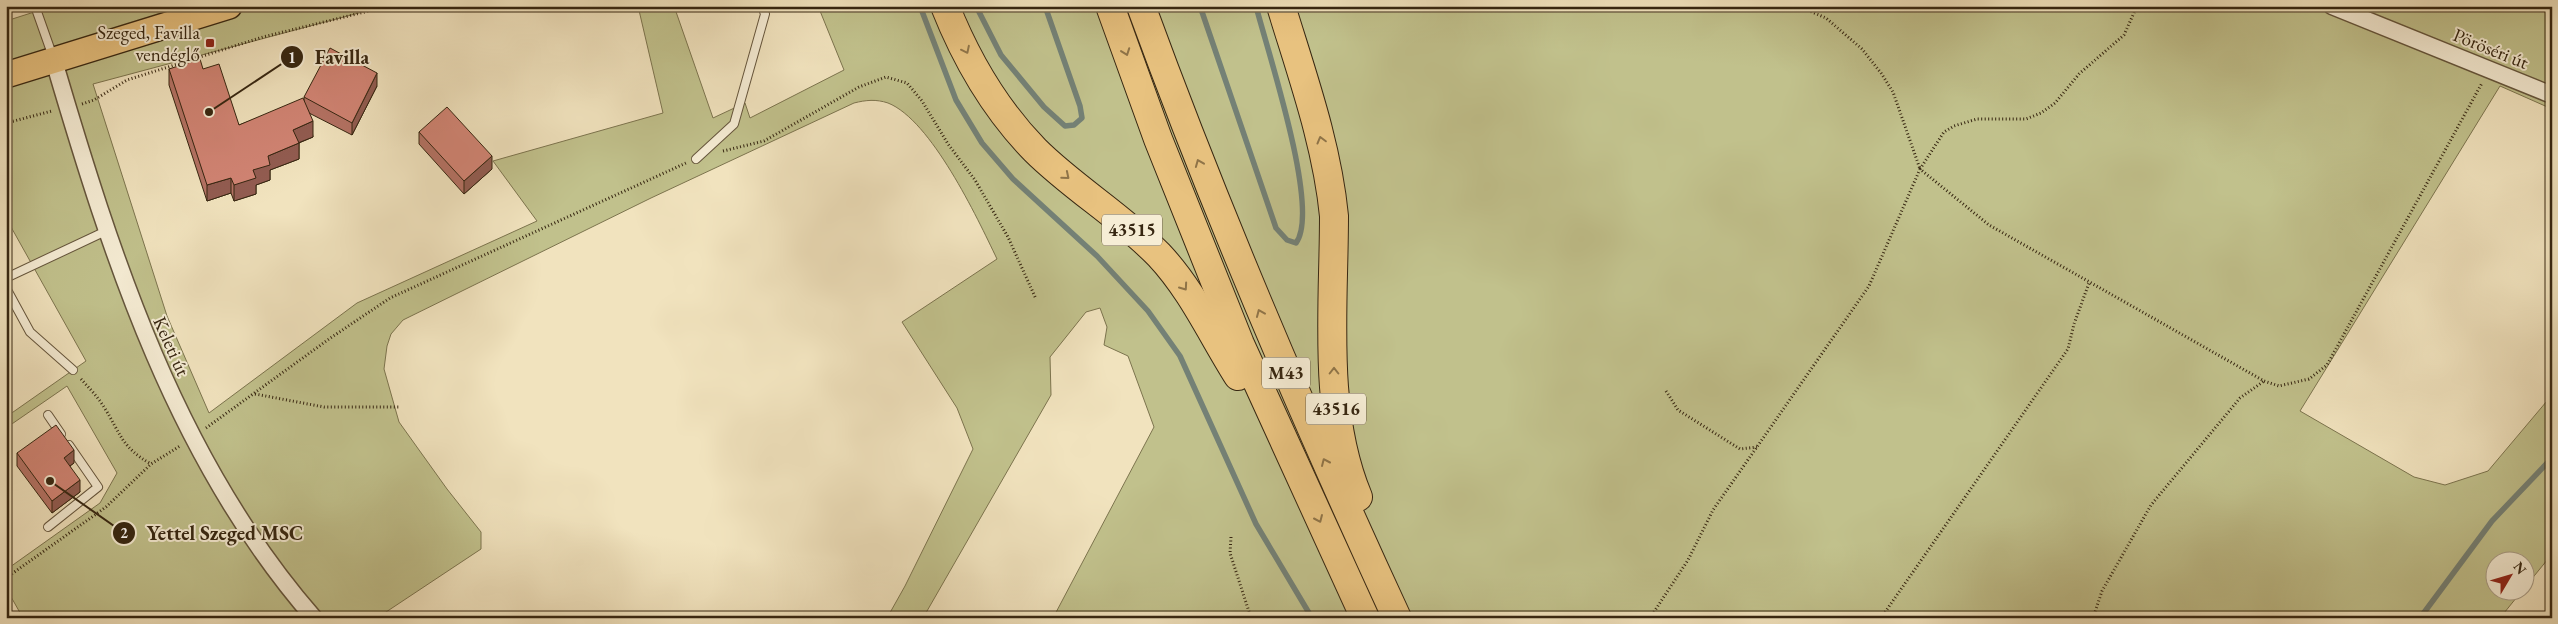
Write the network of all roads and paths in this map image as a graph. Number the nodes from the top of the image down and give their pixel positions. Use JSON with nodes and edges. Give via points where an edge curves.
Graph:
{"nodes":[{"id":1,"x":35,"y":6,"type":"edge"},
{"id":2,"x":229,"y":6,"type":"edge"},
{"id":3,"x":389,"y":6,"type":"edge"},
{"id":4,"x":762,"y":6,"type":"edge"},
{"id":5,"x":945,"y":6,"type":"edge"},
{"id":6,"x":1110,"y":6,"type":"edge"},
{"id":7,"x":1141,"y":6,"type":"edge"},
{"id":8,"x":1281,"y":6,"type":"edge"},
{"id":9,"x":1798,"y":6,"type":"edge"},
{"id":10,"x":2137,"y":6,"type":"edge"},
{"id":11,"x":2332,"y":6,"type":"edge"},
{"id":12,"x":54,"y":61,"type":"junction"},
{"id":13,"x":2490,"y":69,"type":"junction"},
{"id":14,"x":6,"y":75,"type":"edge"},
{"id":15,"x":2552,"y":95,"type":"edge"},
{"id":16,"x":68,"y":108,"type":"junction"},
{"id":17,"x":6,"y":123,"type":"edge"},
{"id":18,"x":696,"y":159,"type":"junction"},
{"id":19,"x":1920,"y":169,"type":"junction"},
{"id":20,"x":106,"y":231,"type":"junction"},
{"id":21,"x":6,"y":278,"type":"edge"},
{"id":22,"x":2089,"y":284,"type":"junction"},
{"id":23,"x":6,"y":288,"type":"edge"},
{"id":24,"x":1036,"y":299,"type":"dead end"},
{"id":25,"x":73,"y":370,"type":"joint"},
{"id":26,"x":2264,"y":381,"type":"junction"},
{"id":27,"x":1666,"y":391,"type":"dead end"},
{"id":28,"x":254,"y":394,"type":"junction"},
{"id":29,"x":400,"y":407,"type":"dead end"},
{"id":30,"x":48,"y":415,"type":"dead end"},
{"id":31,"x":192,"y":438,"type":"junction"},
{"id":32,"x":1758,"y":447,"type":"junction"},
{"id":33,"x":151,"y":464,"type":"junction"},
{"id":34,"x":1299,"y":475,"type":"junction"},
{"id":35,"x":98,"y":487,"type":"junction"},
{"id":36,"x":107,"y":490,"type":"joint"},
{"id":37,"x":120,"y":492,"type":"junction"},
{"id":38,"x":48,"y":527,"type":"dead end"},
{"id":39,"x":1231,"y":537,"type":"dead end"},
{"id":40,"x":6,"y":578,"type":"edge"},
{"id":41,"x":314,"y":618,"type":"edge"},
{"id":42,"x":1251,"y":618,"type":"edge"},
{"id":43,"x":1365,"y":618,"type":"edge"},
{"id":44,"x":1397,"y":618,"type":"edge"},
{"id":45,"x":1406,"y":618,"type":"edge"},
{"id":46,"x":1650,"y":618,"type":"edge"},
{"id":47,"x":1881,"y":618,"type":"edge"},
{"id":48,"x":2093,"y":618,"type":"edge"}],
"edges":[{"from":1,"to":12,"type":"lane"},
{"from":2,"to":12,"type":"main road"},
{"from":3,"to":16,"type":"path","via":[[263,37],[127,80],[94,100]]},
{"from":4,"to":18,"type":"lane","via":[[765,14],[734,124]]},
{"from":5,"to":34,"type":"highway","number":"43515","one_way":true,"via":[[978,76],[1008,120],[1036,150],[1145,243],[1182,284]]},
{"from":6,"to":34,"type":"highway","number":"M43","one_way":true,"via":[[1158,139],[1237,335]]},
{"from":44,"to":7,"type":"highway","number":"M43","one_way":true,"via":[[1260,312],[1184,125]]},
{"from":45,"to":8,"type":"highway","number":"43516","one_way":true,"via":[[1350,478],[1338,426],[1334,385],[1334,216],[1331,188],[1321,142]]},
{"from":9,"to":19,"type":"path","via":[[1826,18],[1862,49],[1881,73],[1893,92]]},
{"from":10,"to":19,"type":"path","via":[[2124,35],[2041,113],[2026,119],[1978,119],[1954,126],[1944,132]]},
{"from":11,"to":13,"type":"street","name":"Pöröséri út"},
{"from":12,"to":14,"type":"main road"},
{"from":12,"to":16,"type":"street","name":"Keleti út"},
{"from":13,"to":15,"type":"street","name":"Pöröséri út"},
{"from":13,"to":26,"type":"path","via":[[2327,365],[2309,379],[2279,386]]},
{"from":16,"to":17,"type":"path"},
{"from":16,"to":20,"type":"street","name":"Keleti út"},
{"from":18,"to":24,"type":"path","via":[[764,140],[859,87],[886,77],[906,83],[922,101],[975,180],[1008,237]]},
{"from":18,"to":28,"type":"path","via":[[390,298]]},
{"from":19,"to":22,"type":"path","via":[[1988,225]]},
{"from":19,"to":32,"type":"path","via":[[1869,286]]},
{"from":20,"to":21,"type":"lane"},
{"from":20,"to":31,"type":"street","name":"Keleti út","via":[[141,325]]},
{"from":22,"to":26,"type":"path"},
{"from":22,"to":47,"type":"path","via":[[2068,349]]},
{"from":23,"to":25,"type":"lane","via":[[30,332]]},
{"from":25,"to":33,"type":"path","via":[[104,406],[134,454]]},
{"from":26,"to":48,"type":"path","via":[[2240,398],[2151,505],[2102,591]]},
{"from":27,"to":32,"type":"path","via":[[1678,410],[1740,449]]},
{"from":28,"to":29,"type":"path","via":[[324,407]]},
{"from":28,"to":31,"type":"path"},
{"from":30,"to":35,"type":"lane"},
{"from":31,"to":33,"type":"path"},
{"from":31,"to":41,"type":"street","name":"Keleti út","via":[[247,529]]},
{"from":32,"to":46,"type":"path","via":[[1713,510],[1688,560]]},
{"from":33,"to":37,"type":"path"},
{"from":34,"to":43,"type":"highway","number":"M43","one_way":true},
{"from":35,"to":36,"type":"lane"},
{"from":35,"to":38,"type":"lane"},
{"from":36,"to":37,"type":"path"},
{"from":37,"to":40,"type":"path","via":[[106,507]]},
{"from":39,"to":42,"type":"path","via":[[1230,553]]}]}
